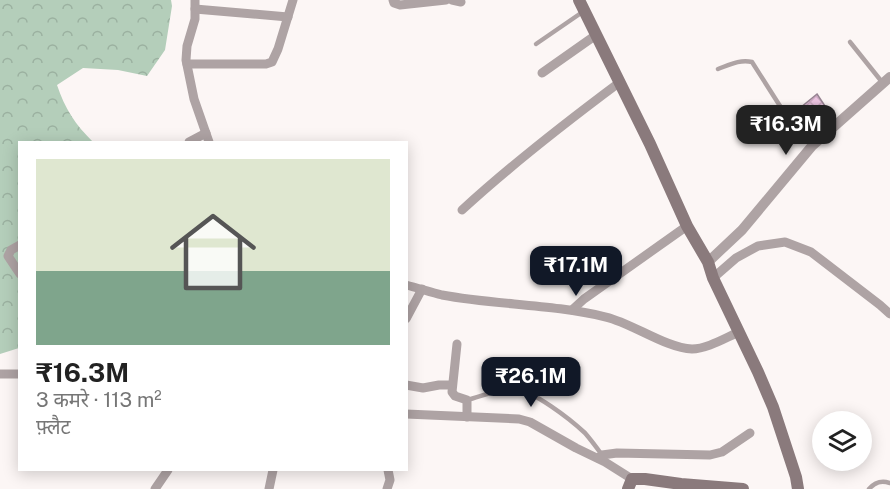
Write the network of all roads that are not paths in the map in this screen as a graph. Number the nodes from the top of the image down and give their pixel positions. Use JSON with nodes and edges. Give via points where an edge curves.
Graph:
{"nodes":[{"id":1,"x":293,"y":0,"type":"edge"},
{"id":2,"x":393,"y":0,"type":"edge"},
{"id":3,"x":446,"y":0,"type":"edge"},
{"id":4,"x":195,"y":5,"type":"edge"},
{"id":5,"x":581,"y":6,"type":"edge"},
{"id":6,"x":288,"y":17,"type":"junction"},
{"id":7,"x":596,"y":35,"type":"junction"},
{"id":8,"x":850,"y":42,"type":"dead end"},
{"id":9,"x":536,"y":44,"type":"dead end"},
{"id":10,"x":187,"y":64,"type":"junction"},
{"id":11,"x":718,"y":69,"type":"dead end"},
{"id":12,"x":542,"y":73,"type":"dead end"},
{"id":13,"x":886,"y":80,"type":"edge"},
{"id":14,"x":620,"y":82,"type":"junction"},
{"id":15,"x":206,"y":133,"type":"junction"},
{"id":16,"x":191,"y":141,"type":"edge"},
{"id":17,"x":209,"y":141,"type":"edge"},
{"id":18,"x":812,"y":146,"type":"junction"},
{"id":19,"x":462,"y":210,"type":"dead end"},
{"id":20,"x":687,"y":226,"type":"junction"},
{"id":21,"x":18,"y":246,"type":"edge"},
{"id":22,"x":708,"y":262,"type":"junction"},
{"id":23,"x":18,"y":271,"type":"edge"},
{"id":24,"x":713,"y":278,"type":"junction"},
{"id":25,"x":408,"y":286,"type":"edge"},
{"id":26,"x":422,"y":289,"type":"junction"},
{"id":27,"x":572,"y":310,"type":"junction"},
{"id":28,"x":890,"y":314,"type":"edge"},
{"id":29,"x":408,"y":316,"type":"edge"},
{"id":30,"x":739,"y":332,"type":"junction"},
{"id":31,"x":457,"y":344,"type":"dead end"},
{"id":32,"x":0,"y":374,"type":"edge"},
{"id":33,"x":18,"y":374,"type":"edge"},
{"id":34,"x":408,"y":385,"type":"edge"},
{"id":35,"x":452,"y":385,"type":"junction"},
{"id":36,"x":467,"y":400,"type":"junction"},
{"id":37,"x":408,"y":414,"type":"edge"},
{"id":38,"x":468,"y":417,"type":"junction"},
{"id":39,"x":750,"y":433,"type":"dead end"},
{"id":40,"x":600,"y":457,"type":"junction"},
{"id":41,"x":167,"y":471,"type":"edge"},
{"id":42,"x":273,"y":471,"type":"edge"},
{"id":43,"x":388,"y":471,"type":"edge"},
{"id":44,"x":890,"y":483,"type":"edge"},
{"id":45,"x":630,"y":484,"type":"edge"},
{"id":46,"x":155,"y":489,"type":"edge"},
{"id":47,"x":269,"y":489,"type":"edge"},
{"id":48,"x":387,"y":489,"type":"edge"},
{"id":49,"x":743,"y":489,"type":"edge"},
{"id":50,"x":798,"y":489,"type":"edge"},
{"id":51,"x":869,"y":489,"type":"edge"}],
"edges":[{"from":1,"to":6,"type":"street"},
{"from":2,"to":3,"type":"street","via":[[400,5]]},
{"from":4,"to":6,"type":"street"},
{"from":4,"to":10,"type":"street"},
{"from":5,"to":7,"type":"main road"},
{"from":5,"to":9,"type":"lane"},
{"from":6,"to":10,"type":"street","via":[[272,62]]},
{"from":7,"to":12,"type":"street"},
{"from":7,"to":14,"type":"main road"},
{"from":8,"to":13,"type":"lane"},
{"from":10,"to":15,"type":"street"},
{"from":11,"to":18,"type":"lane","via":[[739,61],[752,62]]},
{"from":13,"to":18,"type":"street"},
{"from":14,"to":19,"type":"street","via":[[515,162]]},
{"from":14,"to":20,"type":"main road"},
{"from":15,"to":16,"type":"street"},
{"from":15,"to":17,"type":"street"},
{"from":18,"to":22,"type":"street","via":[[742,230]]},
{"from":20,"to":22,"type":"main road"},
{"from":20,"to":27,"type":"street"},
{"from":21,"to":23,"type":"street","via":[[8,256]]},
{"from":22,"to":24,"type":"main road"},
{"from":24,"to":28,"type":"street","via":[[758,246],[785,242],[811,252]]},
{"from":24,"to":30,"type":"main road"},
{"from":25,"to":26,"type":"street"},
{"from":26,"to":27,"type":"street","via":[[469,299]]},
{"from":26,"to":29,"type":"street"},
{"from":27,"to":30,"type":"street","via":[[609,318],[691,349]]},
{"from":30,"to":50,"type":"main road","via":[[773,407]]},
{"from":31,"to":35,"type":"street"},
{"from":32,"to":33,"type":"street"},
{"from":34,"to":35,"type":"street"},
{"from":35,"to":36,"type":"street","via":[[453,395]]},
{"from":36,"to":38,"type":"street"},
{"from":36,"to":40,"type":"lane","via":[[501,390],[524,390],[573,422]]},
{"from":37,"to":38,"type":"street"},
{"from":38,"to":40,"type":"street","via":[[530,422]]},
{"from":39,"to":40,"type":"street","via":[[722,452],[710,455],[617,453]]},
{"from":40,"to":45,"type":"street"},
{"from":41,"to":46,"type":"street"},
{"from":42,"to":47,"type":"street"},
{"from":43,"to":48,"type":"street"},
{"from":44,"to":51,"type":"lane","via":[[878,482]]},
{"from":45,"to":49,"type":"main road","via":[[645,479]]}]}
